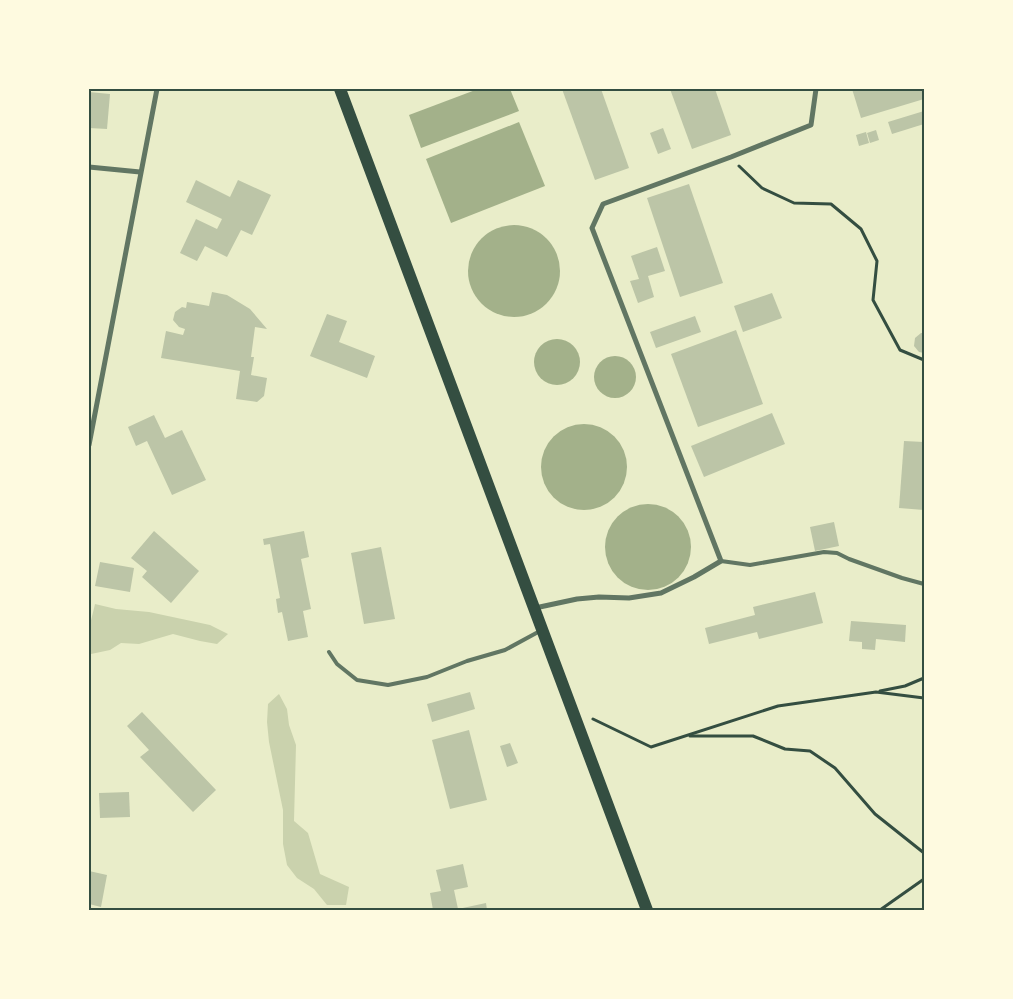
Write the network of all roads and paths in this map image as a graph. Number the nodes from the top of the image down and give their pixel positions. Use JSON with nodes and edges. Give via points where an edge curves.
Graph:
{"nodes":[{"id":1,"x":157,"y":89,"type":"edge"},
{"id":2,"x":340,"y":89,"type":"edge"},
{"id":3,"x":816,"y":89,"type":"edge"},
{"id":4,"x":731,"y":157,"type":"junction"},
{"id":5,"x":89,"y":166,"type":"edge"},
{"id":6,"x":140,"y":172,"type":"junction"},
{"id":7,"x":924,"y":360,"type":"edge"},
{"id":8,"x":89,"y":445,"type":"edge"},
{"id":9,"x":721,"y":561,"type":"junction"},
{"id":10,"x":924,"y":584,"type":"edge"},
{"id":11,"x":534,"y":609,"type":"junction"},
{"id":12,"x":542,"y":630,"type":"junction"},
{"id":13,"x":329,"y":652,"type":"dead end"},
{"id":14,"x":924,"y":678,"type":"edge"},
{"id":15,"x":876,"y":692,"type":"junction"},
{"id":16,"x":924,"y":698,"type":"edge"},
{"id":17,"x":572,"y":710,"type":"junction"},
{"id":18,"x":685,"y":736,"type":"junction"},
{"id":19,"x":924,"y":853,"type":"edge"},
{"id":20,"x":924,"y":879,"type":"edge"},
{"id":21,"x":647,"y":910,"type":"edge"},
{"id":22,"x":880,"y":910,"type":"edge"}],
"edges":[{"from":1,"to":6,"type":"street"},
{"from":2,"to":11,"type":"main road"},
{"from":3,"to":4,"type":"street","via":[[811,125]]},
{"from":4,"to":7,"type":"path","via":[[762,188],[794,203],[831,204],[862,229],[877,261],[873,300],[900,350]]},
{"from":4,"to":9,"type":"street","via":[[603,204],[592,228]]},
{"from":5,"to":6,"type":"street"},
{"from":6,"to":8,"type":"street"},
{"from":9,"to":10,"type":"lane","via":[[750,564],[824,552],[837,553]]},
{"from":9,"to":11,"type":"street","via":[[661,593],[629,598],[577,598]]},
{"from":11,"to":12,"type":"main road"},
{"from":12,"to":13,"type":"lane","via":[[505,650],[427,677],[388,685],[357,680],[337,664]]},
{"from":12,"to":17,"type":"main road"},
{"from":14,"to":15,"type":"path"},
{"from":15,"to":16,"type":"path"},
{"from":15,"to":18,"type":"path","via":[[778,706]]},
{"from":17,"to":18,"type":"path","via":[[651,747]]},
{"from":17,"to":21,"type":"main road"},
{"from":18,"to":19,"type":"path","via":[[753,736],[785,749],[810,751],[835,768],[875,814]]},
{"from":20,"to":22,"type":"path"}]}
